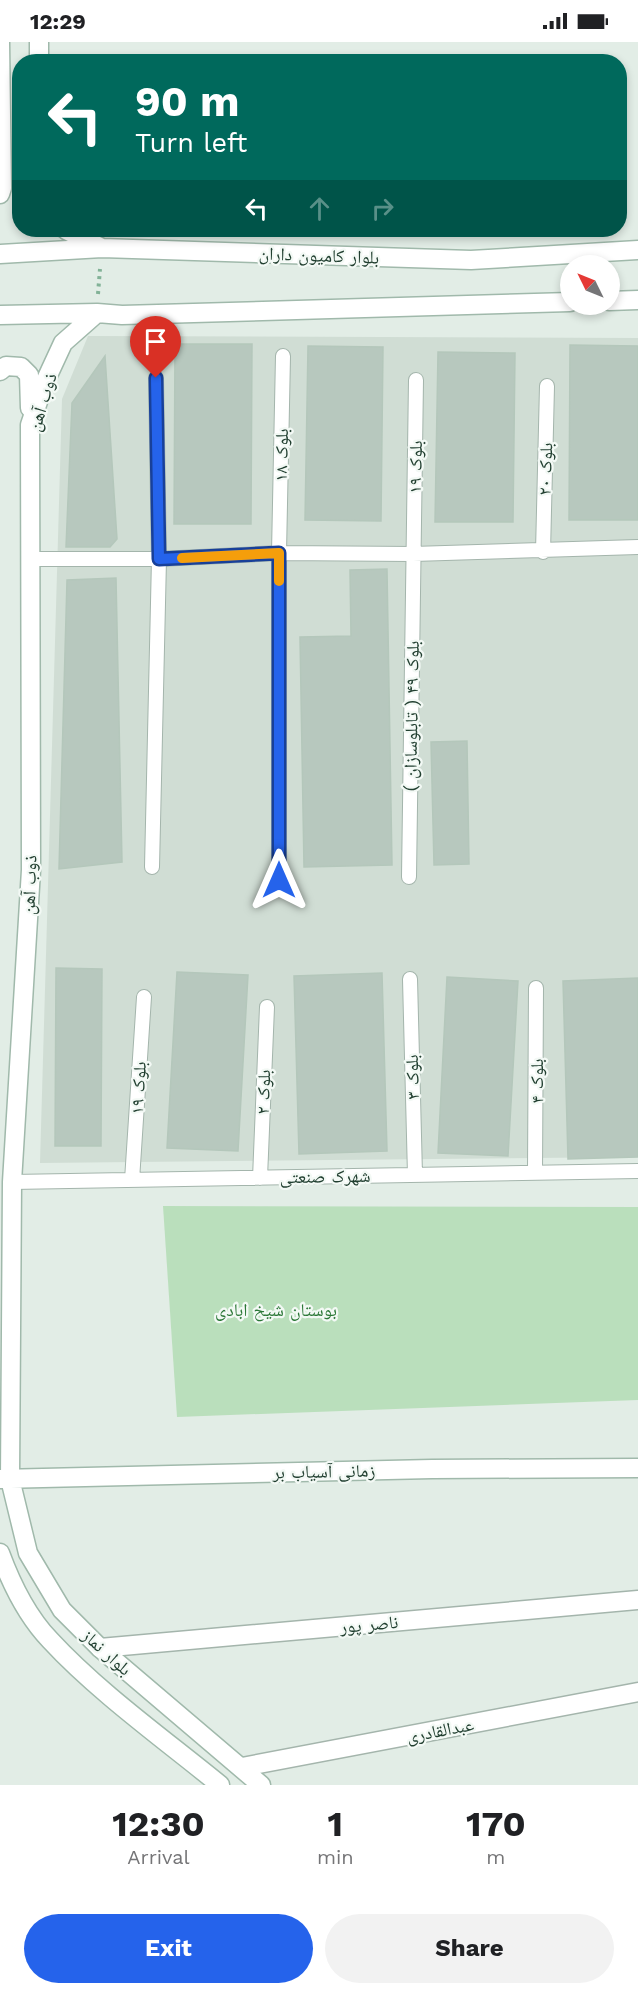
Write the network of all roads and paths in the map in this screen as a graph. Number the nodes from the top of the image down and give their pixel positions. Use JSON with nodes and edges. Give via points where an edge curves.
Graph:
{"nodes":[{"id":1,"x":0,"y":42,"type":"edge"},
{"id":2,"x":1,"y":191,"type":"edge"},
{"id":3,"x":80,"y":237,"type":"edge"},
{"id":4,"x":102,"y":248,"type":"junction"},
{"id":5,"x":638,"y":250,"type":"edge"},
{"id":6,"x":0,"y":254,"type":"edge"},
{"id":7,"x":638,"y":300,"type":"edge"},
{"id":8,"x":620,"y":301,"type":"edge"},
{"id":9,"x":560,"y":302,"type":"edge"},
{"id":10,"x":97,"y":313,"type":"junction"},
{"id":11,"x":0,"y":315,"type":"edge"},
{"id":12,"x":283,"y":356,"type":"dead end"},
{"id":13,"x":0,"y":371,"type":"edge"},
{"id":14,"x":156,"y":378,"type":"dead end"},
{"id":15,"x":416,"y":380,"type":"dead end"},
{"id":16,"x":547,"y":386,"type":"dead end"},
{"id":17,"x":30,"y":425,"type":"junction"},
{"id":18,"x":638,"y":547,"type":"edge"},
{"id":19,"x":543,"y":552,"type":"junction"},
{"id":20,"x":279,"y":553,"type":"junction"},
{"id":21,"x":413,"y":554,"type":"junction"},
{"id":22,"x":31,"y":559,"type":"junction"},
{"id":23,"x":159,"y":559,"type":"junction"},
{"id":24,"x":153,"y":867,"type":"dead end"},
{"id":25,"x":409,"y":877,"type":"dead end"},
{"id":26,"x":279,"y":880,"type":"dead end"},
{"id":27,"x":410,"y":979,"type":"dead end"},
{"id":28,"x":536,"y":988,"type":"dead end"},
{"id":29,"x":144,"y":997,"type":"dead end"},
{"id":30,"x":267,"y":1007,"type":"dead end"},
{"id":31,"x":638,"y":1172,"type":"edge"},
{"id":32,"x":535,"y":1173,"type":"junction"},
{"id":33,"x":415,"y":1175,"type":"junction"},
{"id":34,"x":260,"y":1178,"type":"junction"},
{"id":35,"x":132,"y":1180,"type":"junction"},
{"id":36,"x":12,"y":1182,"type":"junction"},
{"id":37,"x":638,"y":1468,"type":"edge"},
{"id":38,"x":5,"y":1479,"type":"edge"},
{"id":39,"x":0,"y":1553,"type":"edge"},
{"id":40,"x":638,"y":1600,"type":"edge"},
{"id":41,"x":100,"y":1648,"type":"junction"},
{"id":42,"x":638,"y":1692,"type":"edge"},
{"id":43,"x":242,"y":1767,"type":"junction"},
{"id":44,"x":220,"y":1785,"type":"edge"},
{"id":45,"x":261,"y":1785,"type":"edge"}],
"edges":[{"from":1,"to":2,"type":"main road"},
{"from":3,"to":4,"type":"main road"},
{"from":4,"to":5,"type":"main road","name":"بلوار کامیون داران","via":[[471,260]]},
{"from":4,"to":6,"type":"main road","name":"بلوار کامیون داران"},
{"from":4,"to":10,"type":"path"},
{"from":7,"to":8,"type":"main road"},
{"from":9,"to":10,"type":"main road"},
{"from":10,"to":11,"type":"main road"},
{"from":10,"to":17,"type":"main road","name":"ذوب آهن","via":[[63,343]]},
{"from":12,"to":20,"type":"lane","name":"بلوک ۱۸"},
{"from":13,"to":17,"type":"main road","via":[[6,366],[21,367],[29,375]]},
{"from":14,"to":23,"type":"lane"},
{"from":15,"to":21,"type":"lane","name":"بلوک ۱۹"},
{"from":16,"to":19,"type":"lane","name":"بلوک ۲۰"},
{"from":17,"to":22,"type":"main road","name":"ذوب آهن"},
{"from":18,"to":19,"type":"lane"},
{"from":19,"to":21,"type":"lane"},
{"from":20,"to":21,"type":"lane"},
{"from":20,"to":23,"type":"lane"},
{"from":20,"to":26,"type":"lane","name":"بلوک ۱۸"},
{"from":21,"to":25,"type":"lane","name":"بلوک ۴۹ ( تابلوسازان )"},
{"from":22,"to":23,"type":"lane"},
{"from":22,"to":36,"type":"main road","name":"ذوب آهن","via":[[31,870]]},
{"from":23,"to":24,"type":"lane"},
{"from":27,"to":33,"type":"lane","name":"بلوک ۳"},
{"from":28,"to":32,"type":"lane","name":"بلوک ۴"},
{"from":29,"to":35,"type":"lane","name":"بلوک ۱۹"},
{"from":30,"to":34,"type":"lane","name":"بلوک ۲"},
{"from":31,"to":32,"type":"lane","name":"شهرک صنعتی"},
{"from":32,"to":33,"type":"lane","name":"شهرک صنعتی"},
{"from":33,"to":34,"type":"lane","name":"شهرک صنعتی"},
{"from":34,"to":35,"type":"lane","name":"شهرک صنعتی"},
{"from":35,"to":36,"type":"lane","name":"شهرک صنعتی"},
{"from":36,"to":38,"type":"main road","name":"ذوب آهن"},
{"from":37,"to":38,"type":"main road","name":"زمانی آسیاب بر","via":[[432,1468]]},
{"from":38,"to":41,"type":"main road","name":"بلوار نماز","via":[[28,1553],[62,1610]]},
{"from":39,"to":44,"type":"main road","name":"بلوار نماز","via":[[22,1601],[49,1639]]},
{"from":40,"to":41,"type":"main road","name":"ناصر پور"},
{"from":41,"to":43,"type":"main road","name":"بلوار نماز"},
{"from":42,"to":43,"type":"main road","name":"عبدالقادری"},
{"from":43,"to":45,"type":"main road","name":"بلوار نماز"}]}
